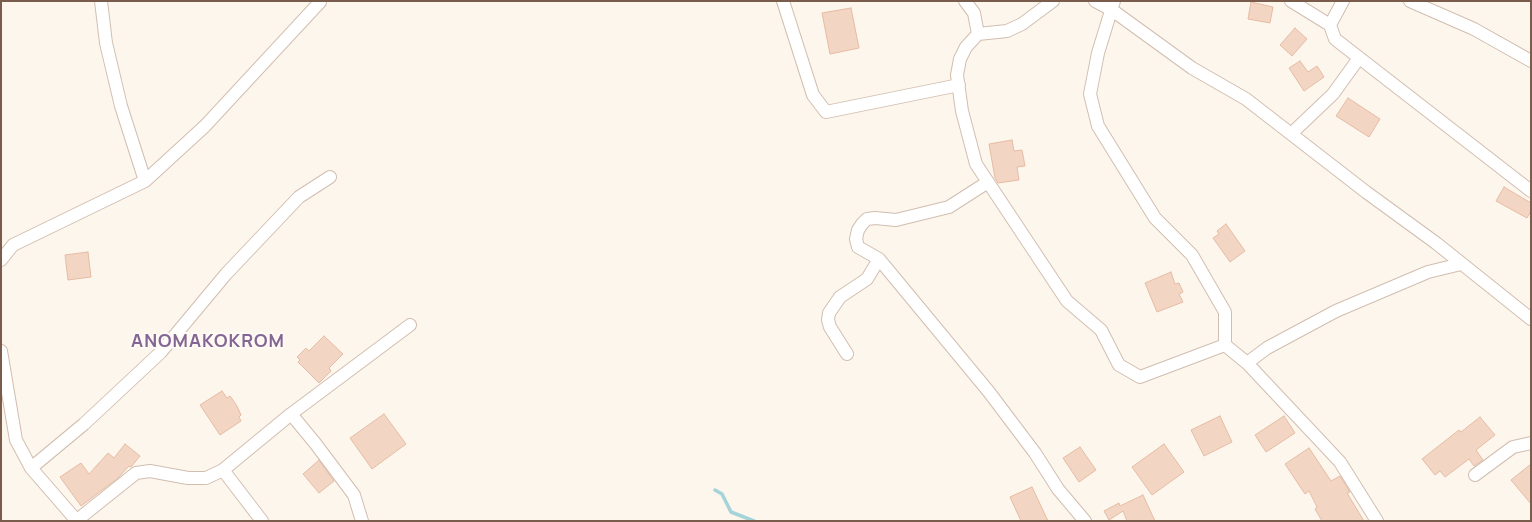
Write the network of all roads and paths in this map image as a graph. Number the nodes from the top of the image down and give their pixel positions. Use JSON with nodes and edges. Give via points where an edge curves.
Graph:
{"nodes":[{"id":1,"x":102,"y":1,"type":"edge"},
{"id":2,"x":783,"y":1,"type":"edge"},
{"id":3,"x":965,"y":1,"type":"edge"},
{"id":4,"x":1053,"y":1,"type":"edge"},
{"id":5,"x":1095,"y":1,"type":"edge"},
{"id":6,"x":1291,"y":1,"type":"edge"},
{"id":7,"x":1343,"y":1,"type":"edge"},
{"id":8,"x":1410,"y":1,"type":"edge"},
{"id":9,"x":320,"y":2,"type":"dead end"},
{"id":10,"x":1113,"y":5,"type":"edge"},
{"id":11,"x":1330,"y":25,"type":"junction"},
{"id":12,"x":978,"y":34,"type":"junction"},
{"id":13,"x":1359,"y":58,"type":"junction"},
{"id":14,"x":1531,"y":61,"type":"edge"},
{"id":15,"x":959,"y":85,"type":"junction"},
{"id":16,"x":1292,"y":133,"type":"junction"},
{"id":17,"x":330,"y":177,"type":"dead end"},
{"id":18,"x":145,"y":181,"type":"junction"},
{"id":19,"x":988,"y":182,"type":"junction"},
{"id":20,"x":1531,"y":191,"type":"edge"},
{"id":21,"x":879,"y":259,"type":"junction"},
{"id":22,"x":1,"y":260,"type":"edge"},
{"id":23,"x":1461,"y":264,"type":"junction"},
{"id":24,"x":1531,"y":319,"type":"edge"},
{"id":25,"x":410,"y":325,"type":"dead end"},
{"id":26,"x":1225,"y":345,"type":"junction"},
{"id":27,"x":1,"y":351,"type":"edge"},
{"id":28,"x":847,"y":354,"type":"dead end"},
{"id":29,"x":1247,"y":363,"type":"junction"},
{"id":30,"x":291,"y":414,"type":"junction"},
{"id":31,"x":1531,"y":443,"type":"edge"},
{"id":32,"x":31,"y":468,"type":"junction"},
{"id":33,"x":223,"y":470,"type":"junction"},
{"id":34,"x":1475,"y":475,"type":"dead end"},
{"id":35,"x":76,"y":521,"type":"edge"},
{"id":36,"x":262,"y":521,"type":"edge"},
{"id":37,"x":362,"y":521,"type":"edge"},
{"id":38,"x":1085,"y":521,"type":"edge"},
{"id":39,"x":1377,"y":521,"type":"edge"}],
"edges":[{"from":1,"to":18,"type":"street","via":[[106,43],[121,106]]},
{"from":2,"to":15,"type":"street","via":[[813,95],[826,112]]},
{"from":3,"to":12,"type":"street","via":[[974,13]]},
{"from":4,"to":12,"type":"street","via":[[1022,24],[1007,31]]},
{"from":5,"to":10,"type":"street"},
{"from":6,"to":11,"type":"street"},
{"from":7,"to":11,"type":"street"},
{"from":8,"to":14,"type":"street","via":[[1474,29]]},
{"from":9,"to":18,"type":"street","via":[[205,126]]},
{"from":10,"to":16,"type":"street","via":[[1192,68],[1246,99]]},
{"from":10,"to":26,"type":"street","via":[[1098,53],[1090,94],[1098,126],[1155,218],[1192,255],[1225,312]]},
{"from":11,"to":13,"type":"street","via":[[1335,39]]},
{"from":12,"to":15,"type":"street","via":[[968,44],[960,59],[957,75]]},
{"from":13,"to":16,"type":"street","via":[[1333,94]]},
{"from":13,"to":20,"type":"street"},
{"from":15,"to":19,"type":"street","via":[[962,111],[976,164]]},
{"from":16,"to":23,"type":"street"},
{"from":17,"to":32,"type":"street","via":[[294,202],[226,274],[161,352],[84,424]]},
{"from":18,"to":22,"type":"street","via":[[13,245]]},
{"from":19,"to":21,"type":"street","via":[[949,207],[896,220],[868,219],[858,230],[858,247]]},
{"from":19,"to":26,"type":"street","via":[[1067,301],[1101,330],[1119,365],[1140,377]]},
{"from":21,"to":28,"type":"street","via":[[867,279],[840,297],[829,313],[830,327]]},
{"from":21,"to":38,"type":"street","via":[[989,392],[1035,453],[1058,489]]},
{"from":23,"to":24,"type":"street"},
{"from":23,"to":29,"type":"street","via":[[1428,272],[1336,311],[1267,348]]},
{"from":25,"to":30,"type":"street"},
{"from":26,"to":29,"type":"street"},
{"from":27,"to":32,"type":"street","via":[[16,440]]},
{"from":29,"to":39,"type":"street","via":[[1340,462]]},
{"from":30,"to":33,"type":"street"},
{"from":30,"to":37,"type":"street","via":[[354,495]]},
{"from":31,"to":34,"type":"street","via":[[1513,447]]},
{"from":32,"to":35,"type":"street"},
{"from":33,"to":35,"type":"street","via":[[206,478],[188,478],[150,470],[136,473]]},
{"from":33,"to":36,"type":"street"}]}
